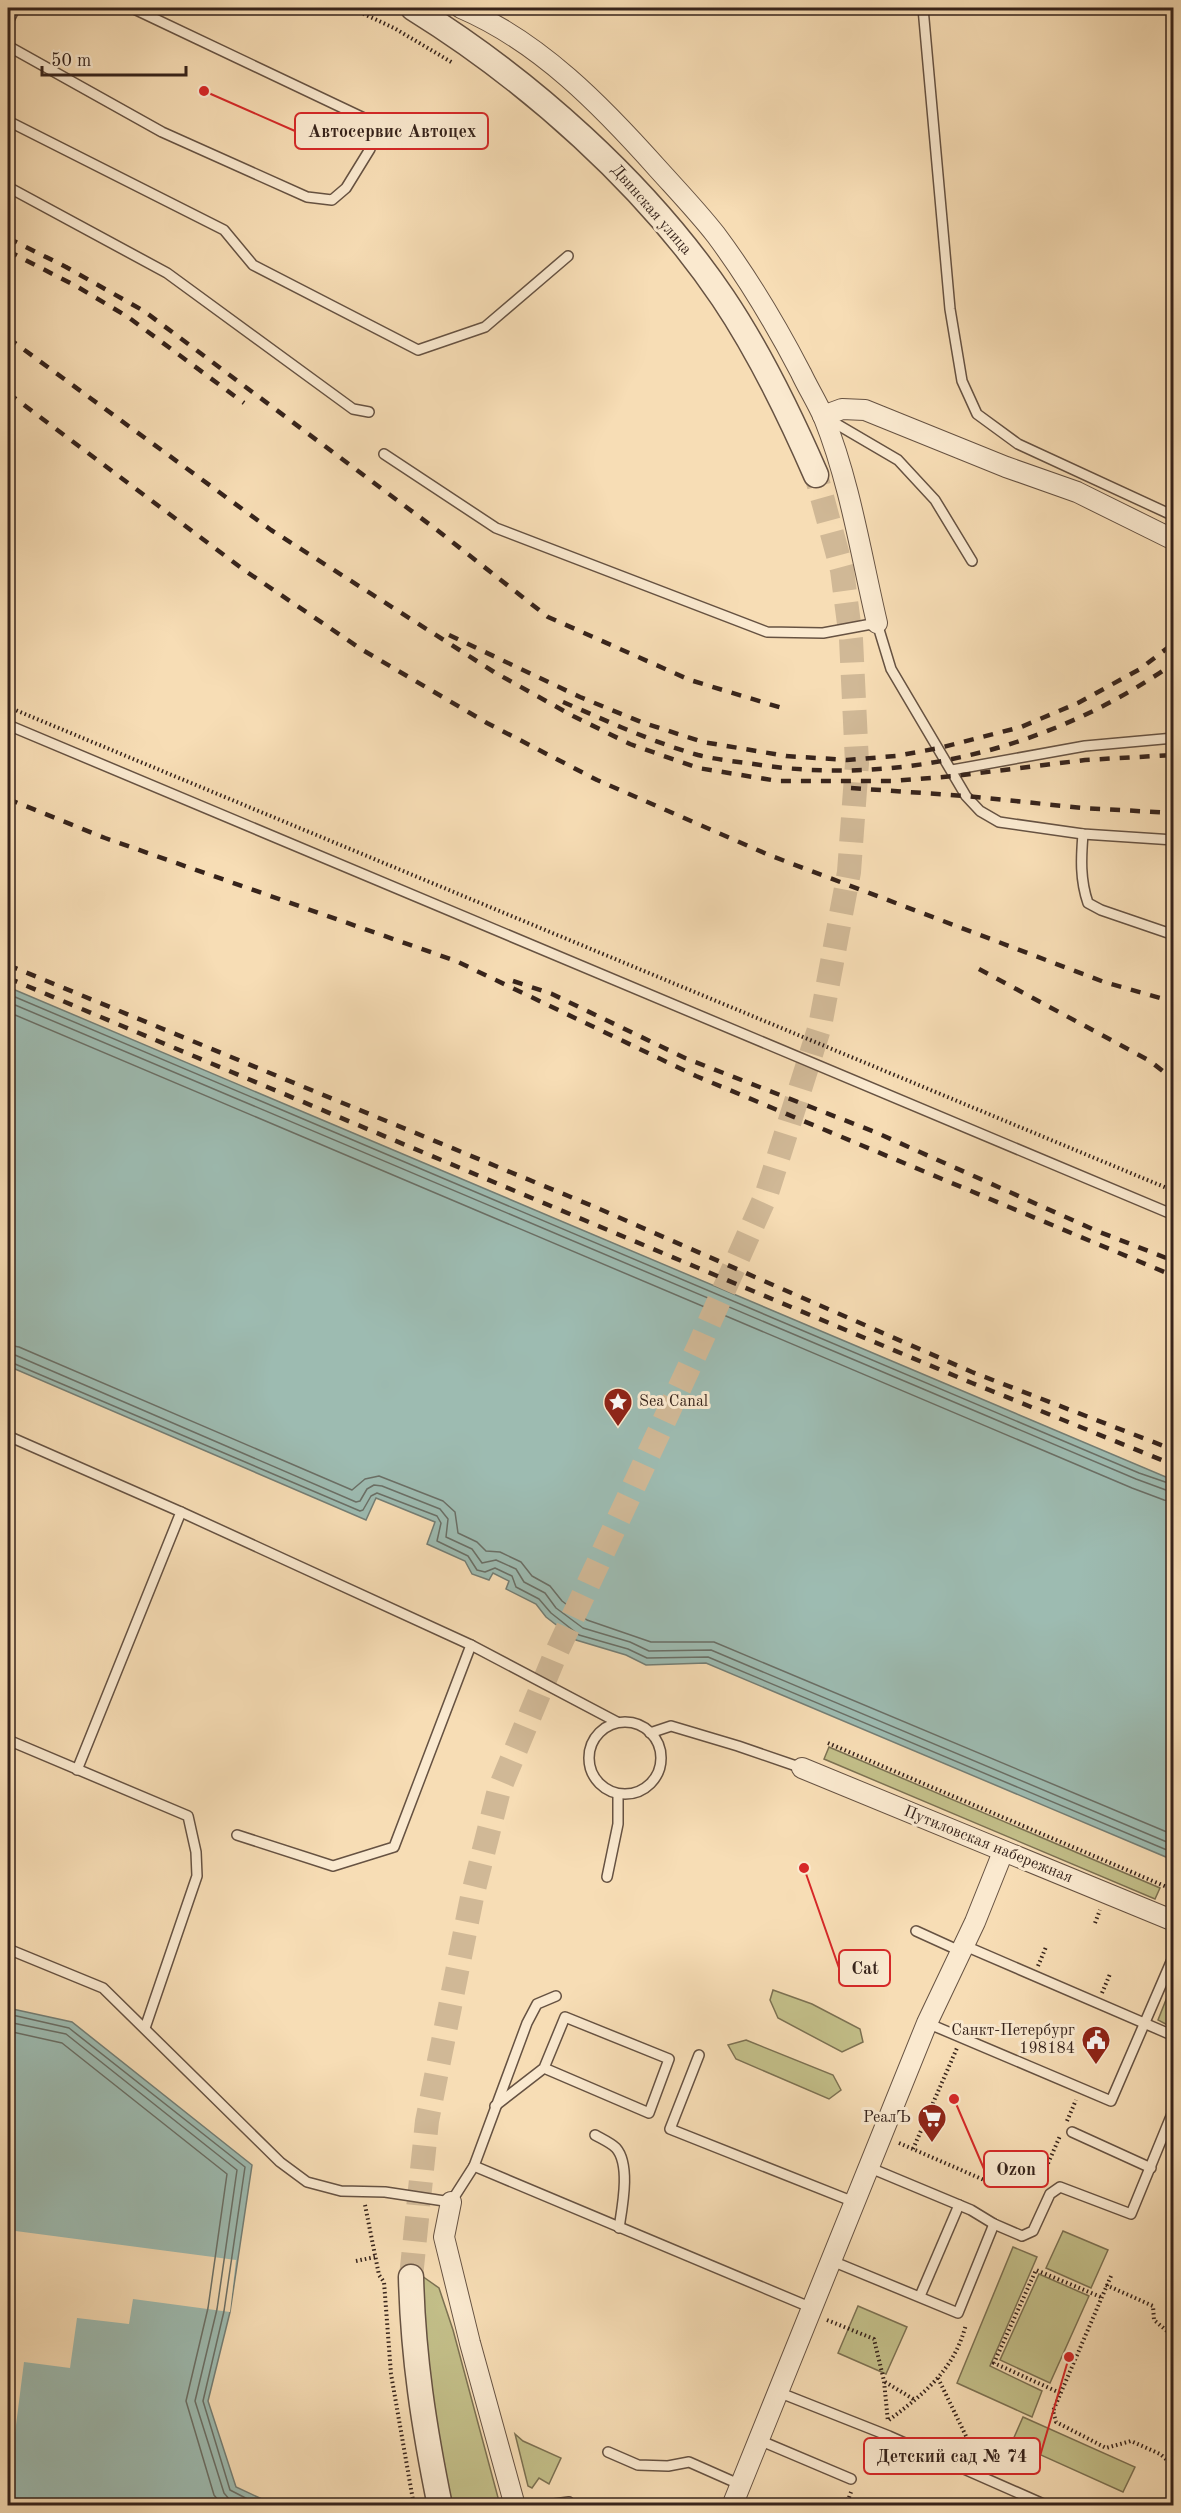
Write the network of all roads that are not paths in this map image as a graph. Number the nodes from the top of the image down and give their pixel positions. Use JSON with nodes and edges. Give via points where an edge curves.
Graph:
{"nodes":[{"id":1,"x":15,"y":8,"type":"edge"},
{"id":2,"x":132,"y":8,"type":"edge"},
{"id":3,"x":413,"y":8,"type":"edge"},
{"id":4,"x":461,"y":8,"type":"edge"},
{"id":5,"x":923,"y":8,"type":"edge"},
{"id":6,"x":8,"y":22,"type":"edge"},
{"id":7,"x":8,"y":46,"type":"edge"},
{"id":8,"x":8,"y":121,"type":"edge"},
{"id":9,"x":8,"y":187,"type":"edge"},
{"id":10,"x":568,"y":256,"type":"dead end"},
{"id":11,"x":369,"y":412,"type":"dead end"},
{"id":12,"x":823,"y":416,"type":"junction"},
{"id":13,"x":384,"y":454,"type":"dead end"},
{"id":14,"x":816,"y":475,"type":"tunnel mouth"},
{"id":15,"x":1173,"y":516,"type":"edge"},
{"id":16,"x":1173,"y":540,"type":"edge"},
{"id":17,"x":972,"y":561,"type":"dead end"},
{"id":18,"x":877,"y":623,"type":"junction"},
{"id":19,"x":8,"y":725,"type":"edge"},
{"id":20,"x":1173,"y":738,"type":"edge"},
{"id":21,"x":952,"y":770,"type":"junction"},
{"id":22,"x":1083,"y":834,"type":"junction"},
{"id":23,"x":1173,"y":840,"type":"edge"},
{"id":24,"x":1173,"y":935,"type":"edge"},
{"id":25,"x":1173,"y":1215,"type":"edge"},
{"id":26,"x":8,"y":1436,"type":"edge"},
{"id":27,"x":182,"y":1512,"type":"junction"},
{"id":28,"x":471,"y":1645,"type":"junction"},
{"id":29,"x":617,"y":1722,"type":"junction"},
{"id":30,"x":650,"y":1733,"type":"junction"},
{"id":31,"x":8,"y":1740,"type":"edge"},
{"id":32,"x":802,"y":1768,"type":"joint"},
{"id":33,"x":77,"y":1770,"type":"junction"},
{"id":34,"x":618,"y":1795,"type":"junction"},
{"id":35,"x":237,"y":1835,"type":"dead end"},
{"id":36,"x":1003,"y":1852,"type":"junction"},
{"id":37,"x":607,"y":1877,"type":"dead end"},
{"id":38,"x":1173,"y":1922,"type":"edge"},
{"id":39,"x":916,"y":1931,"type":"dead end"},
{"id":40,"x":8,"y":1948,"type":"edge"},
{"id":41,"x":962,"y":1948,"type":"junction"},
{"id":42,"x":1173,"y":1956,"type":"edge"},
{"id":43,"x":556,"y":1996,"type":"dead end"},
{"id":44,"x":927,"y":2024,"type":"junction"},
{"id":45,"x":1144,"y":2024,"type":"junction"},
{"id":46,"x":145,"y":2028,"type":"junction"},
{"id":47,"x":1173,"y":2036,"type":"edge"},
{"id":48,"x":699,"y":2055,"type":"dead end"},
{"id":49,"x":544,"y":2068,"type":"junction"},
{"id":50,"x":495,"y":2106,"type":"junction"},
{"id":51,"x":1173,"y":2109,"type":"edge"},
{"id":52,"x":1072,"y":2132,"type":"dead end"},
{"id":53,"x":595,"y":2135,"type":"dead end"},
{"id":54,"x":474,"y":2166,"type":"junction"},
{"id":55,"x":868,"y":2167,"type":"junction"},
{"id":56,"x":1151,"y":2168,"type":"junction"},
{"id":57,"x":451,"y":2202,"type":"junction"},
{"id":58,"x":854,"y":2202,"type":"junction"},
{"id":59,"x":959,"y":2205,"type":"junction"},
{"id":60,"x":994,"y":2224,"type":"junction"},
{"id":61,"x":619,"y":2228,"type":"junction"},
{"id":62,"x":832,"y":2261,"type":"junction"},
{"id":63,"x":411,"y":2277,"type":"tunnel mouth"},
{"id":64,"x":920,"y":2296,"type":"junction"},
{"id":65,"x":820,"y":2314,"type":"junction"},
{"id":66,"x":778,"y":2392,"type":"junction"},
{"id":67,"x":759,"y":2440,"type":"junction"},
{"id":68,"x":608,"y":2452,"type":"dead end"},
{"id":69,"x":851,"y":2479,"type":"dead end"},
{"id":70,"x":741,"y":2485,"type":"junction"},
{"id":71,"x":569,"y":2502,"type":"dead end"},
{"id":72,"x":440,"y":2505,"type":"edge"},
{"id":73,"x":515,"y":2505,"type":"edge"},
{"id":74,"x":539,"y":2505,"type":"edge"},
{"id":75,"x":732,"y":2505,"type":"edge"},
{"id":76,"x":1048,"y":2505,"type":"edge"}],
"edges":[{"from":1,"to":6,"type":"lane"},
{"from":2,"to":7,"type":"lane","via":[[366,119],[370,149],[346,188],[332,200],[307,197],[162,132]]},
{"from":3,"to":14,"type":"street","name":"Двинская улица","via":[[484,57],[595,149],[680,240],[759,356]]},
{"from":4,"to":12,"type":"street","via":[[514,37],[575,82],[638,147],[728,252],[790,352]]},
{"from":5,"to":15,"type":"lane","via":[[951,309],[962,381],[977,414],[1018,444]]},
{"from":8,"to":10,"type":"lane","via":[[224,230],[253,265],[418,350],[485,327]]},
{"from":9,"to":11,"type":"lane","via":[[167,273],[353,409]]},
{"from":12,"to":16,"type":"street","via":[[842,409],[865,410],[1077,492]]},
{"from":12,"to":17,"type":"lane","via":[[898,460],[935,500]]},
{"from":12,"to":18,"type":"street","via":[[841,467]]},
{"from":13,"to":18,"type":"lane","via":[[496,528],[767,632],[824,633]]},
{"from":18,"to":21,"type":"lane","via":[[891,669]]},
{"from":19,"to":25,"type":"lane"},
{"from":20,"to":21,"type":"lane","via":[[1085,746]]},
{"from":21,"to":22,"type":"lane","via":[[966,796],[980,811],[999,822]]},
{"from":22,"to":23,"type":"lane"},
{"from":22,"to":24,"type":"lane","via":[[1082,879],[1088,903]]},
{"from":26,"to":27,"type":"lane"},
{"from":27,"to":28,"type":"lane"},
{"from":27,"to":33,"type":"lane"},
{"from":28,"to":29,"type":"lane"},
{"from":28,"to":35,"type":"lane","via":[[394,1847],[333,1866]]},
{"from":29,"to":30,"type":"lane","via":[[632,1722]]},
{"from":29,"to":34,"type":"lane","via":[[594,1738],[588,1759],[594,1779]]},
{"from":30,"to":32,"type":"lane","via":[[671,1726]]},
{"from":30,"to":34,"type":"lane","via":[[661,1751],[655,1779],[645,1789]]},
{"from":31,"to":33,"type":"lane"},
{"from":32,"to":36,"type":"street","name":"Путиловская набережная"},
{"from":33,"to":46,"type":"lane","via":[[188,1816],[197,1876]]},
{"from":34,"to":37,"type":"lane","via":[[618,1824]]},
{"from":36,"to":38,"type":"street","name":"Путиловская набережная"},
{"from":36,"to":41,"type":"street"},
{"from":39,"to":41,"type":"lane"},
{"from":40,"to":46,"type":"lane","via":[[103,1988]]},
{"from":41,"to":44,"type":"street"},
{"from":41,"to":45,"type":"lane"},
{"from":42,"to":45,"type":"lane"},
{"from":43,"to":50,"type":"lane","via":[[537,2004]]},
{"from":44,"to":45,"type":"lane","via":[[1111,2101]]},
{"from":44,"to":55,"type":"street"},
{"from":45,"to":47,"type":"lane"},
{"from":46,"to":57,"type":"lane","via":[[280,2162],[307,2182],[341,2191],[385,2192]]},
{"from":48,"to":58,"type":"lane","via":[[670,2129]]},
{"from":49,"to":49,"type":"lane","via":[[649,2113],[669,2059],[565,2017]]},
{"from":49,"to":50,"type":"lane"},
{"from":50,"to":54,"type":"lane"},
{"from":51,"to":56,"type":"lane"},
{"from":52,"to":56,"type":"lane"},
{"from":53,"to":61,"type":"lane","via":[[615,2147],[622,2158],[624,2182]]},
{"from":54,"to":57,"type":"lane"},
{"from":54,"to":61,"type":"lane"},
{"from":55,"to":58,"type":"street"},
{"from":55,"to":59,"type":"lane"},
{"from":56,"to":60,"type":"lane","via":[[1131,2214],[1060,2187],[1049,2197],[1034,2231],[1022,2236]]},
{"from":57,"to":73,"type":"street","via":[[444,2237]]},
{"from":58,"to":62,"type":"street"},
{"from":59,"to":60,"type":"lane"},
{"from":59,"to":64,"type":"lane"},
{"from":60,"to":64,"type":"lane","via":[[958,2313]]},
{"from":61,"to":65,"type":"lane"},
{"from":62,"to":64,"type":"lane"},
{"from":62,"to":65,"type":"street"},
{"from":63,"to":72,"type":"street","via":[[418,2387]]},
{"from":65,"to":66,"type":"street"},
{"from":66,"to":67,"type":"street"},
{"from":66,"to":76,"type":"lane"},
{"from":67,"to":69,"type":"lane"},
{"from":67,"to":70,"type":"street"},
{"from":68,"to":70,"type":"lane","via":[[638,2465],[689,2462]]},
{"from":70,"to":75,"type":"street"},
{"from":71,"to":74,"type":"lane"}]}
